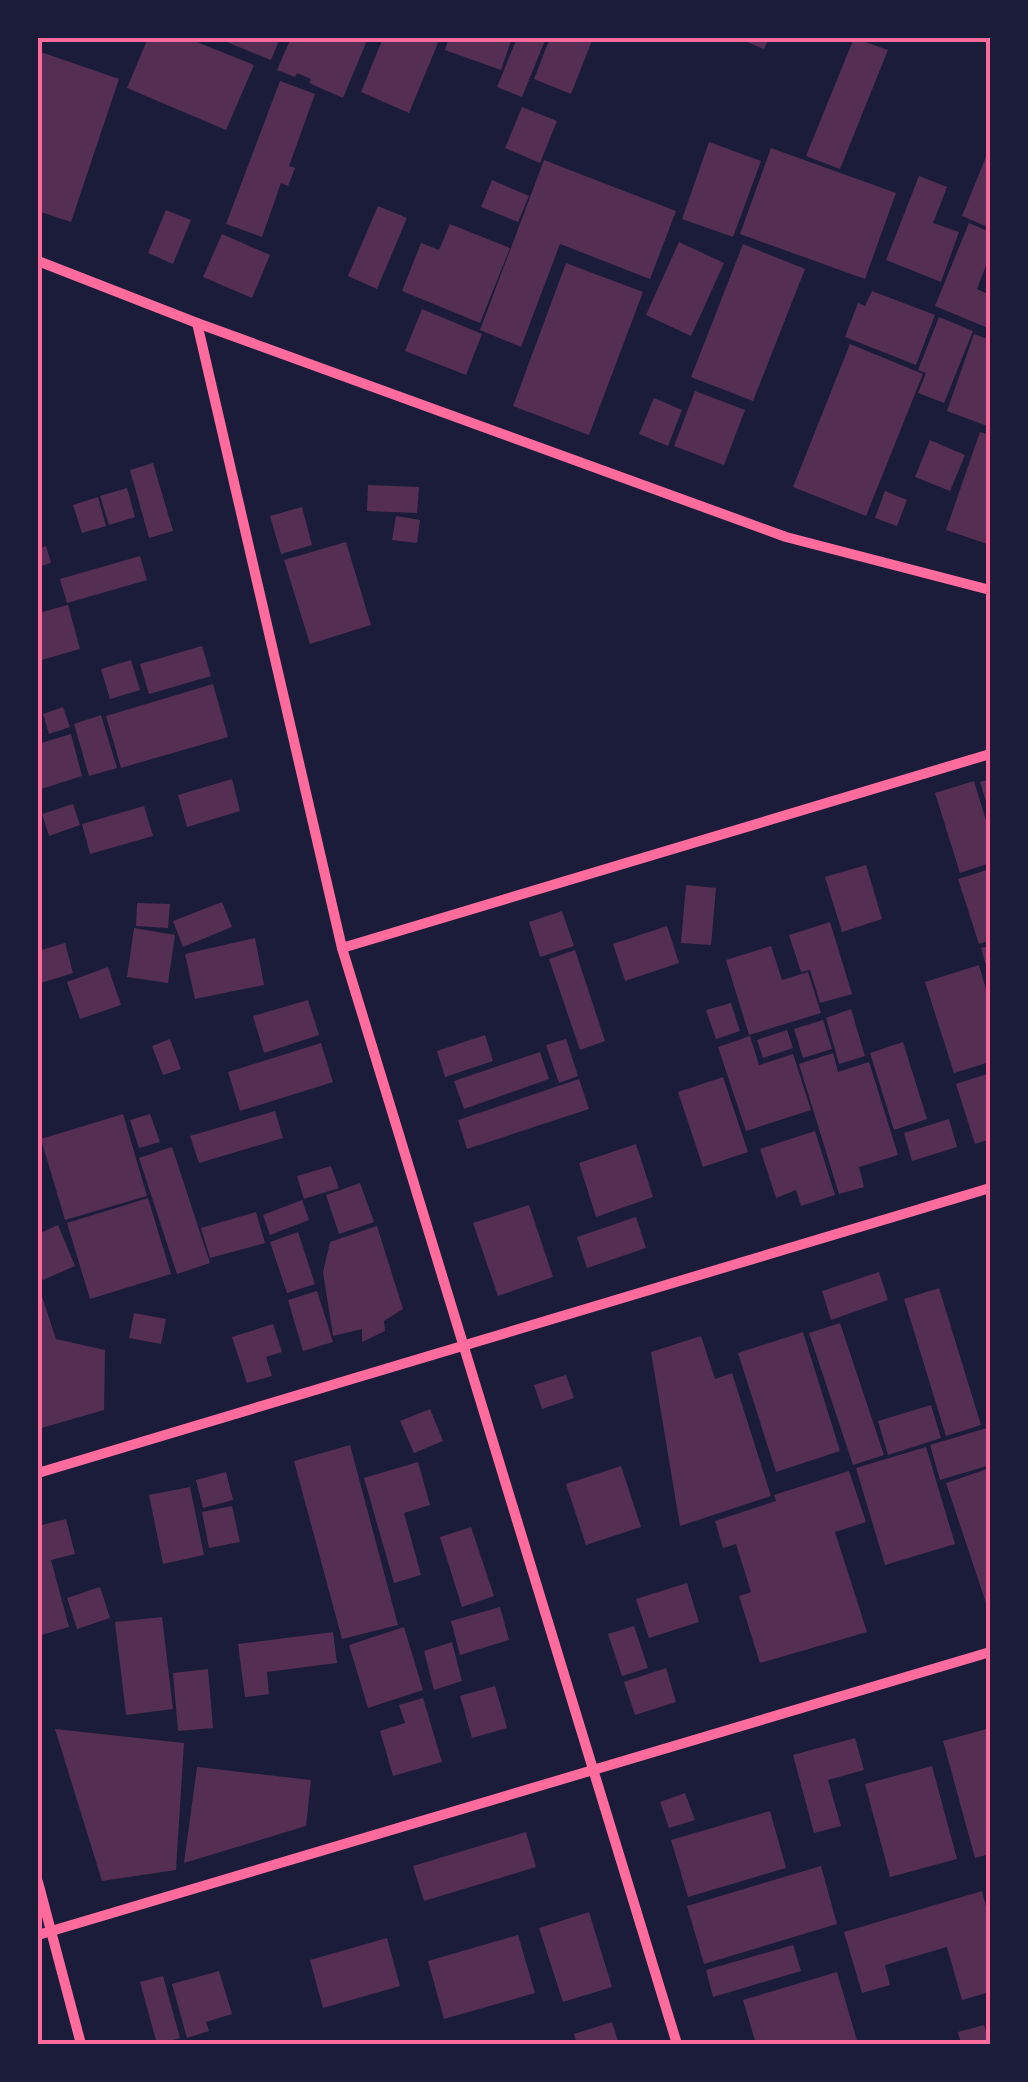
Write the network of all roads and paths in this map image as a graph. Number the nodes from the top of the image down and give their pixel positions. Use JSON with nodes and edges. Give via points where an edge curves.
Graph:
{"nodes":[{"id":1,"x":38,"y":262,"type":"edge"},
{"id":2,"x":197,"y":323,"type":"junction"},
{"id":3,"x":990,"y":590,"type":"edge"},
{"id":4,"x":990,"y":754,"type":"edge"},
{"id":5,"x":342,"y":948,"type":"junction"},
{"id":6,"x":990,"y":1188,"type":"edge"},
{"id":7,"x":462,"y":1344,"type":"junction"},
{"id":8,"x":38,"y":1473,"type":"edge"},
{"id":9,"x":990,"y":1652,"type":"edge"},
{"id":10,"x":596,"y":1770,"type":"junction"},
{"id":11,"x":38,"y":1882,"type":"edge"},
{"id":12,"x":50,"y":1931,"type":"junction"},
{"id":13,"x":38,"y":1934,"type":"edge"},
{"id":14,"x":81,"y":2044,"type":"edge"},
{"id":15,"x":677,"y":2044,"type":"edge"}],
"edges":[{"from":1,"to":2,"type":"street"},
{"from":2,"to":3,"type":"street","via":[[786,536]]},
{"from":2,"to":5,"type":"street"},
{"from":4,"to":5,"type":"street"},
{"from":5,"to":7,"type":"street"},
{"from":6,"to":7,"type":"street"},
{"from":7,"to":8,"type":"street"},
{"from":7,"to":10,"type":"street"},
{"from":9,"to":10,"type":"street"},
{"from":10,"to":12,"type":"street"},
{"from":10,"to":15,"type":"street"},
{"from":11,"to":12,"type":"street"},
{"from":12,"to":13,"type":"street"},
{"from":12,"to":14,"type":"street"}]}
